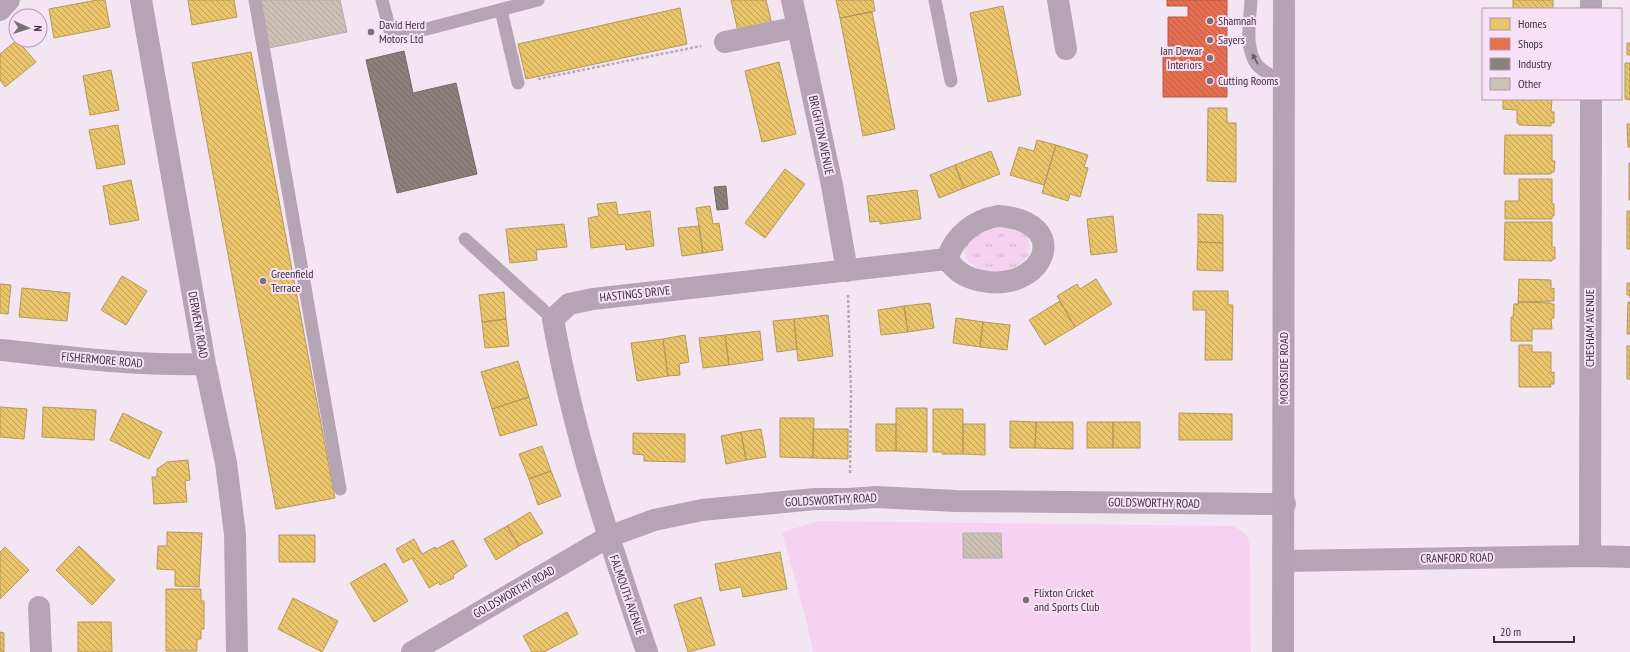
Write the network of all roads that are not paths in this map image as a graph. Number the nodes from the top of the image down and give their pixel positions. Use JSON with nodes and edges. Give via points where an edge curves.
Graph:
{"nodes":[{"id":1,"x":9,"y":0,"type":"edge"},
{"id":2,"x":141,"y":0,"type":"edge"},
{"id":3,"x":256,"y":0,"type":"edge"},
{"id":4,"x":382,"y":0,"type":"edge"},
{"id":5,"x":538,"y":0,"type":"edge"},
{"id":6,"x":792,"y":0,"type":"edge"},
{"id":7,"x":935,"y":0,"type":"edge"},
{"id":8,"x":1058,"y":0,"type":"edge"},
{"id":9,"x":1251,"y":0,"type":"edge"},
{"id":10,"x":1284,"y":0,"type":"edge"},
{"id":11,"x":0,"y":10,"type":"edge"},
{"id":12,"x":501,"y":10,"type":"junction"},
{"id":13,"x":798,"y":27,"type":"junction"},
{"id":14,"x":725,"y":42,"type":"road end"},
{"id":15,"x":1066,"y":49,"type":"dead end"},
{"id":16,"x":951,"y":81,"type":"dead end"},
{"id":17,"x":518,"y":83,"type":"road end"},
{"id":18,"x":1284,"y":84,"type":"junction"},
{"id":19,"x":1591,"y":100,"type":"edge"},
{"id":20,"x":465,"y":239,"type":"dead end"},
{"id":21,"x":947,"y":259,"type":"dead end"},
{"id":22,"x":847,"y":270,"type":"junction"},
{"id":23,"x":553,"y":319,"type":"junction"},
{"id":24,"x":0,"y":350,"type":"edge"},
{"id":25,"x":204,"y":364,"type":"junction"},
{"id":26,"x":340,"y":489,"type":"dead end"},
{"id":27,"x":1284,"y":504,"type":"junction"},
{"id":28,"x":608,"y":537,"type":"junction"},
{"id":29,"x":1590,"y":556,"type":"junction"},
{"id":30,"x":1630,"y":557,"type":"edge"},
{"id":31,"x":1284,"y":561,"type":"junction"},
{"id":32,"x":40,"y":607,"type":"dead end"},
{"id":33,"x":41,"y":652,"type":"edge"},
{"id":34,"x":237,"y":652,"type":"edge"},
{"id":35,"x":412,"y":652,"type":"edge"},
{"id":36,"x":647,"y":652,"type":"edge"},
{"id":37,"x":1283,"y":652,"type":"edge"}],
"edges":[{"from":1,"to":11,"type":"street"},
{"from":2,"to":25,"type":"street","name":"DERWENT ROAD"},
{"from":3,"to":26,"type":"lane"},
{"from":4,"to":12,"type":"lane","via":[[392,38]]},
{"from":5,"to":12,"type":"lane"},
{"from":6,"to":13,"type":"street","name":"BRIGHTON AVENUE"},
{"from":7,"to":16,"type":"lane"},
{"from":8,"to":15,"type":"street"},
{"from":18,"to":9,"type":"lane","one_way":true,"via":[[1259,67],[1252,58]]},
{"from":10,"to":18,"type":"street","name":"MOORSIDE ROAD"},
{"from":12,"to":17,"type":"lane"},
{"from":13,"to":14,"type":"street"},
{"from":13,"to":22,"type":"street","name":"BRIGHTON AVENUE","via":[[832,185]]},
{"from":18,"to":27,"type":"street","name":"MOORSIDE ROAD"},
{"from":19,"to":29,"type":"street","name":"CHESHAM AVENUE"},
{"from":20,"to":23,"type":"lane"},
{"from":21,"to":22,"type":"street","name":"HASTINGS DRIVE"},
{"from":22,"to":23,"type":"street","name":"HASTINGS DRIVE","via":[[593,299],[569,304]]},
{"from":23,"to":28,"type":"street","via":[[573,413]]},
{"from":24,"to":25,"type":"street","name":"FISHERMORE ROAD","via":[[127,363]]},
{"from":25,"to":34,"type":"street","name":"DERWENT ROAD","via":[[226,464],[235,534]]},
{"from":27,"to":28,"type":"street","name":"GOLDSWORTHY ROAD","via":[[956,501],[876,497],[815,499],[702,510],[654,520]]},
{"from":27,"to":31,"type":"street","name":"MOORSIDE ROAD"},
{"from":28,"to":35,"type":"street","name":"GOLDSWORTHY ROAD"},
{"from":28,"to":36,"type":"street","name":"FALMOUTH AVENUE"},
{"from":29,"to":30,"type":"street","name":"CRANFORD ROAD"},
{"from":29,"to":31,"type":"street","name":"CRANFORD ROAD"},
{"from":31,"to":37,"type":"street","name":"MOORSIDE ROAD"},
{"from":32,"to":33,"type":"street"}]}
